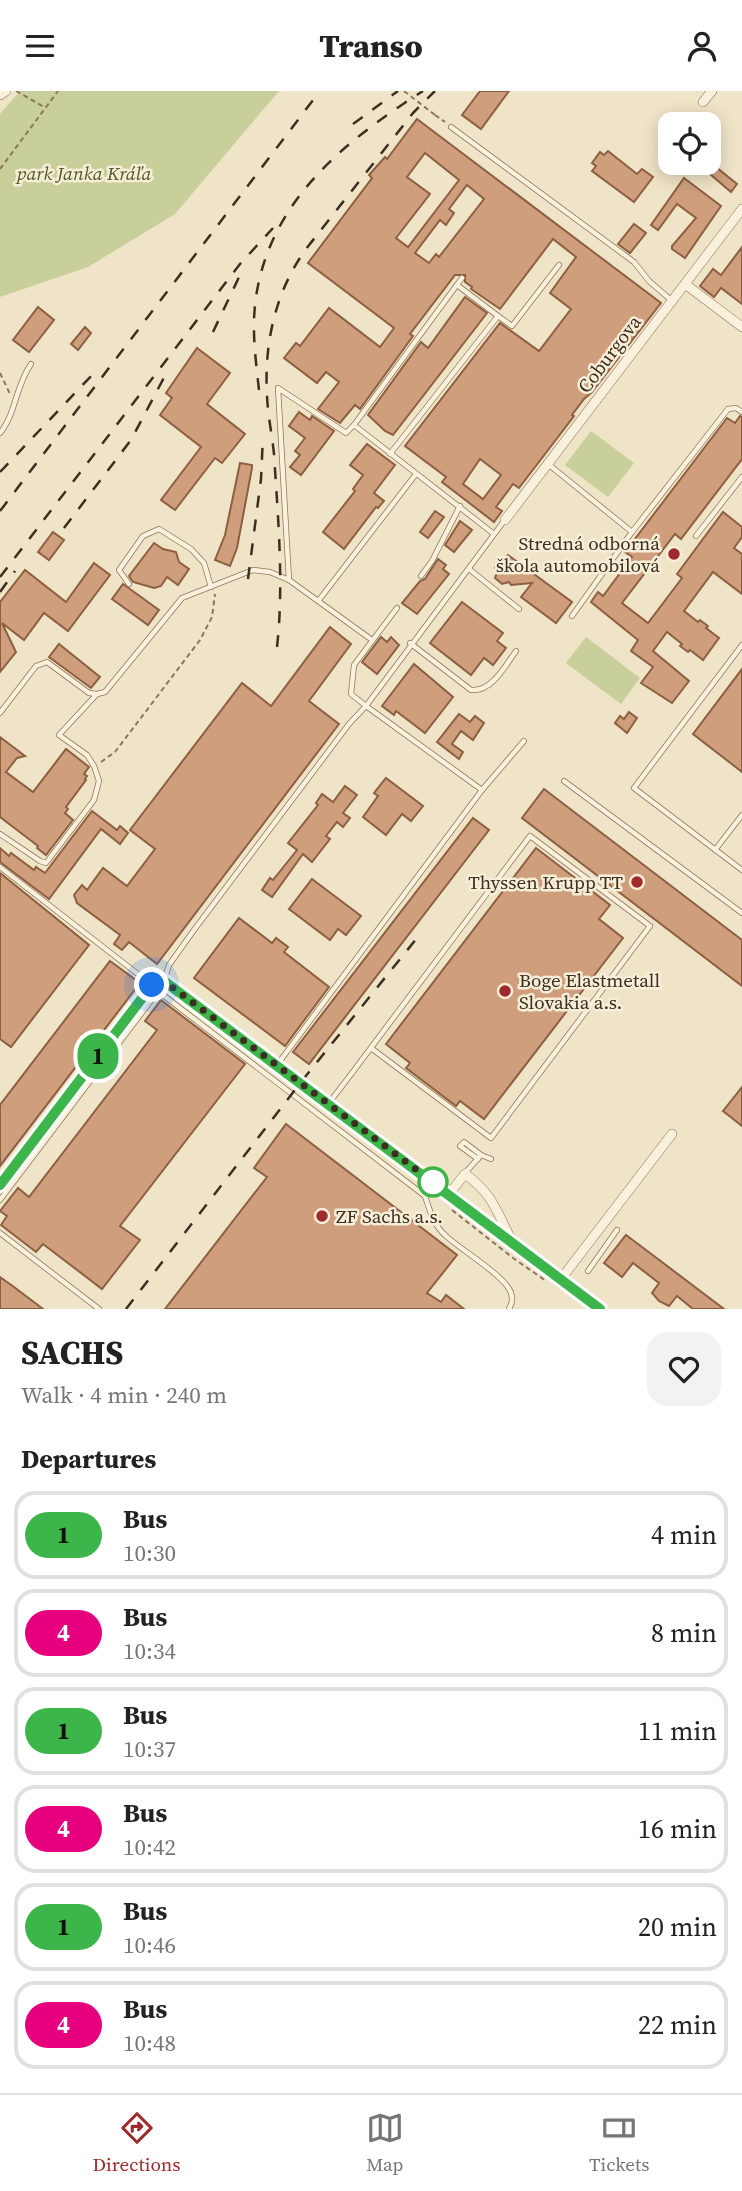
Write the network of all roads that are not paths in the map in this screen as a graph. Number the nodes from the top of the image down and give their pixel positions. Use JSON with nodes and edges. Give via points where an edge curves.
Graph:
{"nodes":[{"id":1,"x":6,"y":91,"type":"edge"},
{"id":2,"x":712,"y":91,"type":"edge"},
{"id":3,"x":0,"y":95,"type":"edge"},
{"id":4,"x":703,"y":103,"type":"dead end"},
{"id":5,"x":451,"y":127,"type":"road end"},
{"id":6,"x":742,"y":209,"type":"edge"},
{"id":7,"x":559,"y":265,"type":"dead end"},
{"id":8,"x":462,"y":278,"type":"dead end"},
{"id":9,"x":685,"y":284,"type":"junction"},
{"id":10,"x":457,"y":285,"type":"junction"},
{"id":11,"x":672,"y":301,"type":"junction"},
{"id":12,"x":498,"y":316,"type":"junction"},
{"id":13,"x":742,"y":327,"type":"edge"},
{"id":14,"x":31,"y":364,"type":"dead end"},
{"id":15,"x":742,"y":412,"type":"edge"},
{"id":16,"x":354,"y":425,"type":"junction"},
{"id":17,"x":0,"y":433,"type":"edge"},
{"id":18,"x":390,"y":454,"type":"junction"},
{"id":19,"x":548,"y":464,"type":"junction"},
{"id":20,"x":416,"y":474,"type":"junction"},
{"id":21,"x":742,"y":477,"type":"edge"},
{"id":22,"x":460,"y":506,"type":"junction"},
{"id":23,"x":505,"y":520,"type":"joint"},
{"id":24,"x":632,"y":532,"type":"junction"},
{"id":25,"x":494,"y":534,"type":"junction"},
{"id":26,"x":696,"y":536,"type":"dead end"},
{"id":27,"x":469,"y":569,"type":"junction"},
{"id":28,"x":421,"y":576,"type":"dead end"},
{"id":29,"x":289,"y":580,"type":"junction"},
{"id":30,"x":130,"y":584,"type":"dead end"},
{"id":31,"x":213,"y":587,"type":"junction"},
{"id":32,"x":319,"y":600,"type":"junction"},
{"id":33,"x":397,"y":608,"type":"dead end"},
{"id":34,"x":519,"y":610,"type":"dead end"},
{"id":35,"x":572,"y":616,"type":"dead end"},
{"id":36,"x":372,"y":641,"type":"junction"},
{"id":37,"x":410,"y":643,"type":"junction"},
{"id":38,"x":742,"y":645,"type":"edge"},
{"id":39,"x":516,"y":651,"type":"dead end"},
{"id":40,"x":97,"y":694,"type":"junction"},
{"id":41,"x":366,"y":705,"type":"junction"},
{"id":42,"x":0,"y":713,"type":"edge"},
{"id":43,"x":524,"y":741,"type":"dead end"},
{"id":44,"x":564,"y":781,"type":"dead end"},
{"id":45,"x":481,"y":790,"type":"junction"},
{"id":46,"x":742,"y":815,"type":"edge"},
{"id":47,"x":0,"y":834,"type":"edge"},
{"id":48,"x":715,"y":850,"type":"junction"},
{"id":49,"x":0,"y":867,"type":"edge"},
{"id":50,"x":742,"y":870,"type":"edge"},
{"id":51,"x":742,"y":913,"type":"edge"},
{"id":52,"x":164,"y":981,"type":"junction"},
{"id":53,"x":152,"y":985,"type":"junction"},
{"id":54,"x":371,"y":1048,"type":"junction"},
{"id":55,"x":278,"y":1065,"type":"junction"},
{"id":56,"x":308,"y":1088,"type":"joint"},
{"id":57,"x":329,"y":1103,"type":"junction"},
{"id":58,"x":671,"y":1134,"type":"dead end"},
{"id":59,"x":491,"y":1159,"type":"dead end"},
{"id":60,"x":465,"y":1174,"type":"junction"},
{"id":61,"x":0,"y":1185,"type":"edge"},
{"id":62,"x":449,"y":1194,"type":"junction"},
{"id":63,"x":0,"y":1200,"type":"edge"},
{"id":64,"x":617,"y":1230,"type":"dead end"},
{"id":65,"x":0,"y":1233,"type":"edge"},
{"id":66,"x":515,"y":1246,"type":"junction"},
{"id":67,"x":588,"y":1271,"type":"dead end"},
{"id":68,"x":561,"y":1279,"type":"junction"},
{"id":69,"x":99,"y":1309,"type":"edge"},
{"id":70,"x":509,"y":1309,"type":"edge"},
{"id":71,"x":600,"y":1309,"type":"edge"}],
"edges":[{"from":1,"to":3,"type":"street"},
{"from":2,"to":4,"type":"street"},
{"from":5,"to":11,"type":"lane","via":[[634,261]]},
{"from":6,"to":9,"type":"street","name":"Coburgova"},
{"from":7,"to":12,"type":"lane","via":[[512,325]]},
{"from":8,"to":10,"type":"lane"},
{"from":9,"to":11,"type":"street","name":"Coburgova"},
{"from":9,"to":13,"type":"street"},
{"from":10,"to":12,"type":"lane"},
{"from":10,"to":16,"type":"lane"},
{"from":11,"to":19,"type":"street","name":"Coburgova"},
{"from":12,"to":18,"type":"lane"},
{"from":14,"to":17,"type":"lane"},
{"from":15,"to":24,"type":"lane","via":[[728,409]]},
{"from":16,"to":18,"type":"lane"},
{"from":16,"to":29,"type":"lane","via":[[346,433],[278,388]]},
{"from":18,"to":20,"type":"lane"},
{"from":19,"to":23,"type":"street","name":"Coburgova"},
{"from":19,"to":24,"type":"lane"},
{"from":20,"to":22,"type":"lane"},
{"from":20,"to":32,"type":"lane"},
{"from":21,"to":26,"type":"lane"},
{"from":22,"to":25,"type":"lane"},
{"from":22,"to":28,"type":"lane"},
{"from":23,"to":25,"type":"lane"},
{"from":24,"to":35,"type":"lane"},
{"from":25,"to":27,"type":"lane"},
{"from":27,"to":34,"type":"lane"},
{"from":27,"to":37,"type":"lane"},
{"from":29,"to":31,"type":"lane","via":[[253,570]]},
{"from":29,"to":32,"type":"lane"},
{"from":30,"to":31,"type":"lane","via":[[119,570],[143,536],[159,529],[191,549],[204,563]]},
{"from":31,"to":40,"type":"lane","via":[[182,598],[105,692]]},
{"from":32,"to":36,"type":"lane"},
{"from":33,"to":36,"type":"lane"},
{"from":36,"to":41,"type":"lane","via":[[354,665],[351,694]]},
{"from":37,"to":39,"type":"lane","via":[[478,691],[488,687]]},
{"from":37,"to":41,"type":"lane"},
{"from":38,"to":48,"type":"lane","via":[[634,788]]},
{"from":40,"to":42,"type":"lane","via":[[89,693],[47,661]]},
{"from":40,"to":47,"type":"lane","via":[[59,735],[93,764],[99,781],[94,800],[46,863]]},
{"from":41,"to":45,"type":"lane"},
{"from":41,"to":52,"type":"lane","via":[[194,930],[169,965]]},
{"from":43,"to":45,"type":"lane"},
{"from":44,"to":51,"type":"lane"},
{"from":45,"to":55,"type":"lane"},
{"from":46,"to":48,"type":"lane"},
{"from":48,"to":50,"type":"lane"},
{"from":49,"to":53,"type":"lane"},
{"from":52,"to":53,"type":"lane"},
{"from":52,"to":55,"type":"lane"},
{"from":53,"to":61,"type":"lane"},
{"from":54,"to":54,"type":"lane","via":[[491,1138],[650,926],[530,836]]},
{"from":54,"to":57,"type":"lane"},
{"from":55,"to":56,"type":"lane"},
{"from":56,"to":57,"type":"street"},
{"from":57,"to":62,"type":"street"},
{"from":58,"to":68,"type":"street"},
{"from":59,"to":60,"type":"lane","via":[[479,1157]]},
{"from":60,"to":62,"type":"street"},
{"from":60,"to":66,"type":"street","via":[[487,1192]]},
{"from":62,"to":66,"type":"street"},
{"from":63,"to":70,"type":"lane","via":[[153,998],[163,995],[425,1196],[432,1220],[444,1234],[510,1289]]},
{"from":64,"to":67,"type":"lane"},
{"from":65,"to":69,"type":"lane"},
{"from":66,"to":68,"type":"street"},
{"from":68,"to":71,"type":"street"}]}
